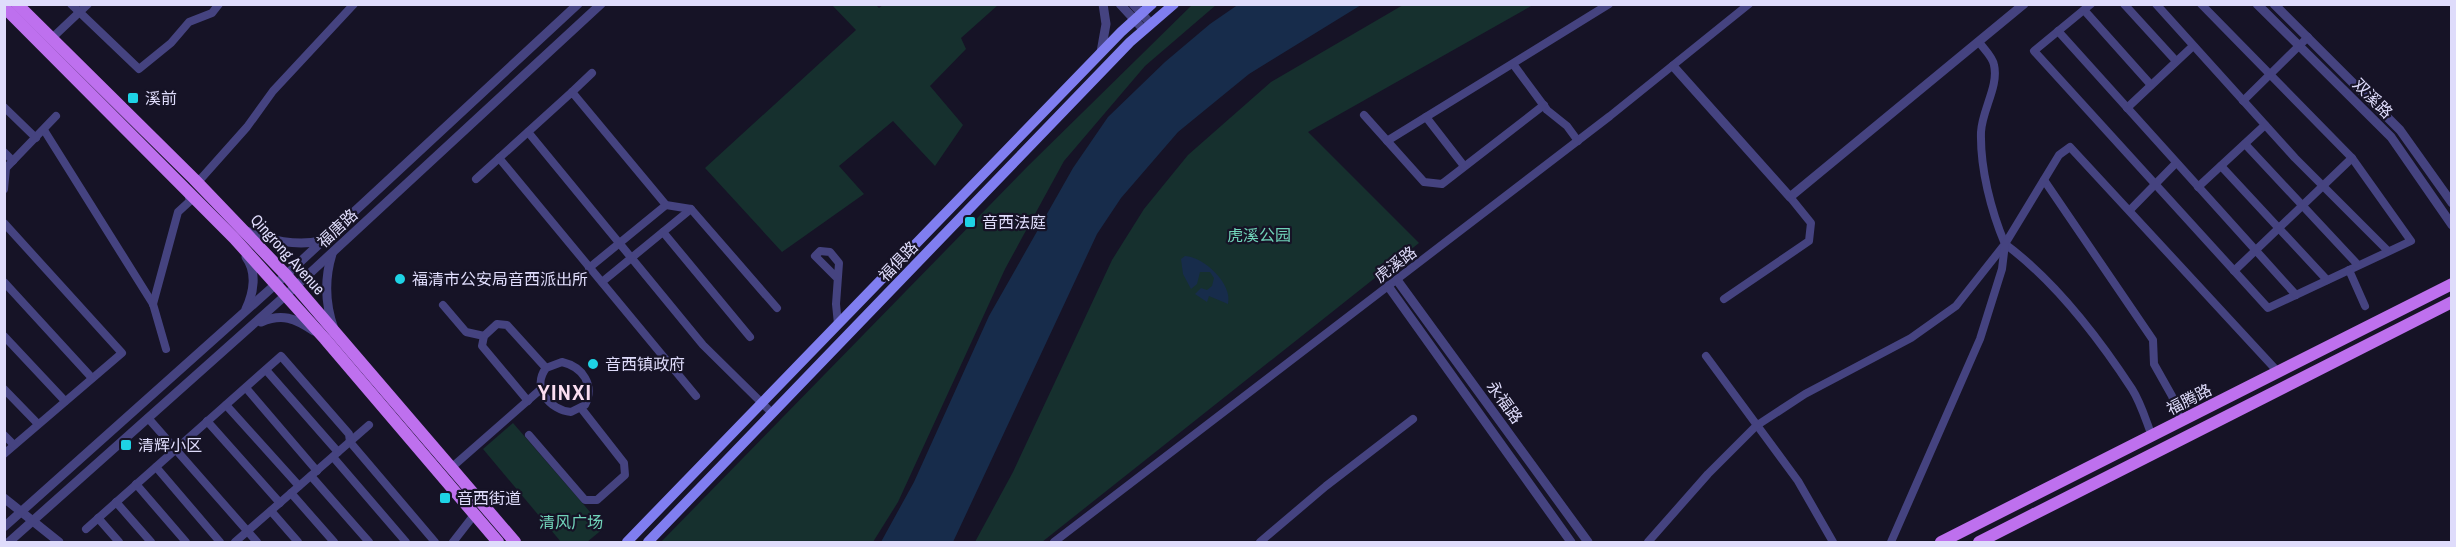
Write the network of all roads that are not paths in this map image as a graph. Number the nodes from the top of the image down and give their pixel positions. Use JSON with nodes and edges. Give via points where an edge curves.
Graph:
{"nodes":[{"id":1,"x":17,"y":4,"type":"edge"},
{"id":2,"x":71,"y":4,"type":"edge"},
{"id":3,"x":88,"y":4,"type":"edge"},
{"id":4,"x":219,"y":4,"type":"edge"},
{"id":5,"x":354,"y":4,"type":"edge"},
{"id":6,"x":578,"y":4,"type":"edge"},
{"id":7,"x":602,"y":4,"type":"edge"},
{"id":8,"x":1104,"y":4,"type":"edge"},
{"id":9,"x":1120,"y":4,"type":"edge"},
{"id":10,"x":1133,"y":4,"type":"edge"},
{"id":11,"x":1152,"y":4,"type":"edge"},
{"id":12,"x":1174,"y":4,"type":"edge"},
{"id":13,"x":1609,"y":4,"type":"edge"},
{"id":14,"x":2024,"y":4,"type":"edge"},
{"id":15,"x":2124,"y":4,"type":"edge"},
{"id":16,"x":2156,"y":4,"type":"edge"},
{"id":17,"x":2201,"y":4,"type":"edge"},
{"id":18,"x":2257,"y":4,"type":"edge"},
{"id":19,"x":2274,"y":4,"type":"edge"},
{"id":20,"x":1745,"y":6,"type":"edge"},
{"id":21,"x":4,"y":7,"type":"edge"},
{"id":22,"x":2087,"y":7,"type":"edge"},
{"id":23,"x":80,"y":13,"type":"junction"},
{"id":24,"x":1138,"y":17,"type":"junction"},
{"id":25,"x":1148,"y":27,"type":"junction"},
{"id":26,"x":2058,"y":31,"type":"junction"},
{"id":27,"x":2308,"y":37,"type":"junction"},
{"id":28,"x":51,"y":39,"type":"junction"},
{"id":29,"x":1979,"y":42,"type":"junction"},
{"id":30,"x":2300,"y":45,"type":"junction"},
{"id":31,"x":2193,"y":46,"type":"junction"},
{"id":32,"x":1101,"y":52,"type":"junction"},
{"id":33,"x":2176,"y":61,"type":"junction"},
{"id":34,"x":1514,"y":64,"type":"junction"},
{"id":35,"x":1673,"y":66,"type":"junction"},
{"id":36,"x":592,"y":73,"type":"dead end"},
{"id":37,"x":2270,"y":74,"type":"junction"},
{"id":38,"x":2151,"y":85,"type":"junction"},
{"id":39,"x":572,"y":92,"type":"junction"},
{"id":40,"x":2243,"y":101,"type":"junction"},
{"id":41,"x":1544,"y":105,"type":"junction"},
{"id":42,"x":4,"y":107,"type":"edge"},
{"id":43,"x":2127,"y":108,"type":"junction"},
{"id":44,"x":1364,"y":115,"type":"dead end"},
{"id":45,"x":56,"y":116,"type":"dead end"},
{"id":46,"x":1426,"y":117,"type":"junction"},
{"id":47,"x":2265,"y":125,"type":"junction"},
{"id":48,"x":44,"y":130,"type":"junction"},
{"id":49,"x":528,"y":132,"type":"junction"},
{"id":50,"x":36,"y":138,"type":"junction"},
{"id":51,"x":1387,"y":141,"type":"junction"},
{"id":52,"x":1578,"y":141,"type":"junction"},
{"id":53,"x":2245,"y":144,"type":"junction"},
{"id":54,"x":4,"y":152,"type":"edge"},
{"id":55,"x":499,"y":158,"type":"junction"},
{"id":56,"x":2352,"y":158,"type":"junction"},
{"id":57,"x":13,"y":161,"type":"junction"},
{"id":58,"x":2176,"y":163,"type":"junction"},
{"id":59,"x":1464,"y":166,"type":"junction"},
{"id":60,"x":2221,"y":166,"type":"junction"},
{"id":61,"x":476,"y":178,"type":"dead end"},
{"id":62,"x":2044,"y":180,"type":"junction"},
{"id":63,"x":198,"y":183,"type":"junction"},
{"id":64,"x":2198,"y":188,"type":"junction"},
{"id":65,"x":4,"y":189,"type":"edge"},
{"id":66,"x":188,"y":192,"type":"junction"},
{"id":67,"x":1790,"y":197,"type":"junction"},
{"id":68,"x":2451,"y":203,"type":"edge"},
{"id":69,"x":666,"y":204,"type":"junction"},
{"id":70,"x":691,"y":209,"type":"junction"},
{"id":71,"x":2130,"y":210,"type":"junction"},
{"id":72,"x":4,"y":223,"type":"edge"},
{"id":73,"x":2451,"y":225,"type":"edge"},
{"id":74,"x":243,"y":229,"type":"junction"},
{"id":75,"x":663,"y":232,"type":"junction"},
{"id":76,"x":234,"y":238,"type":"junction"},
{"id":77,"x":323,"y":240,"type":"junction"},
{"id":78,"x":620,"y":242,"type":"junction"},
{"id":79,"x":2005,"y":244,"type":"junction"},
{"id":80,"x":2388,"y":251,"type":"junction"},
{"id":81,"x":333,"y":252,"type":"junction"},
{"id":82,"x":632,"y":257,"type":"junction"},
{"id":83,"x":2358,"y":266,"type":"junction"},
{"id":84,"x":590,"y":267,"type":"junction"},
{"id":85,"x":2349,"y":270,"type":"junction"},
{"id":86,"x":2234,"y":271,"type":"junction"},
{"id":87,"x":286,"y":275,"type":"junction"},
{"id":88,"x":837,"y":278,"type":"dead end"},
{"id":89,"x":1397,"y":280,"type":"junction"},
{"id":90,"x":2327,"y":280,"type":"junction"},
{"id":91,"x":4,"y":282,"type":"edge"},
{"id":92,"x":602,"y":282,"type":"junction"},
{"id":93,"x":275,"y":284,"type":"junction"},
{"id":94,"x":2451,"y":284,"type":"edge"},
{"id":95,"x":296,"y":286,"type":"junction"},
{"id":96,"x":1388,"y":286,"type":"junction"},
{"id":97,"x":2296,"y":295,"type":"junction"},
{"id":98,"x":285,"y":296,"type":"junction"},
{"id":99,"x":1724,"y":299,"type":"dead end"},
{"id":100,"x":2451,"y":302,"type":"edge"},
{"id":101,"x":153,"y":304,"type":"junction"},
{"id":102,"x":443,"y":305,"type":"dead end"},
{"id":103,"x":2365,"y":306,"type":"dead end"},
{"id":104,"x":777,"y":308,"type":"dead end"},
{"id":105,"x":244,"y":314,"type":"junction"},
{"id":106,"x":838,"y":324,"type":"junction"},
{"id":107,"x":253,"y":325,"type":"junction"},
{"id":108,"x":330,"y":335,"type":"junction"},
{"id":109,"x":4,"y":336,"type":"edge"},
{"id":110,"x":484,"y":336,"type":"junction"},
{"id":111,"x":750,"y":337,"type":"dead end"},
{"id":112,"x":166,"y":349,"type":"dead end"},
{"id":113,"x":1706,"y":356,"type":"dead end"},
{"id":114,"x":546,"y":368,"type":"junction"},
{"id":115,"x":266,"y":370,"type":"junction"},
{"id":116,"x":2278,"y":373,"type":"junction"},
{"id":117,"x":92,"y":378,"type":"junction"},
{"id":118,"x":246,"y":388,"type":"junction"},
{"id":119,"x":4,"y":389,"type":"edge"},
{"id":120,"x":541,"y":389,"type":"junction"},
{"id":121,"x":696,"y":396,"type":"dead end"},
{"id":122,"x":65,"y":401,"type":"junction"},
{"id":123,"x":528,"y":401,"type":"junction"},
{"id":124,"x":762,"y":403,"type":"junction"},
{"id":125,"x":226,"y":405,"type":"junction"},
{"id":126,"x":581,"y":408,"type":"junction"},
{"id":127,"x":772,"y":413,"type":"junction"},
{"id":128,"x":148,"y":418,"type":"junction"},
{"id":129,"x":1413,"y":419,"type":"dead end"},
{"id":130,"x":207,"y":421,"type":"junction"},
{"id":131,"x":2181,"y":422,"type":"junction"},
{"id":132,"x":38,"y":424,"type":"junction"},
{"id":133,"x":369,"y":425,"type":"dead end"},
{"id":134,"x":1756,"y":426,"type":"junction"},
{"id":135,"x":4,"y":435,"type":"edge"},
{"id":136,"x":529,"y":435,"type":"dead end"},
{"id":137,"x":2152,"y":436,"type":"junction"},
{"id":138,"x":350,"y":442,"type":"junction"},
{"id":139,"x":14,"y":445,"type":"junction"},
{"id":140,"x":175,"y":449,"type":"junction"},
{"id":141,"x":4,"y":454,"type":"edge"},
{"id":142,"x":335,"y":454,"type":"junction"},
{"id":143,"x":156,"y":467,"type":"junction"},
{"id":144,"x":451,"y":468,"type":"junction"},
{"id":145,"x":314,"y":473,"type":"junction"},
{"id":146,"x":136,"y":484,"type":"junction"},
{"id":147,"x":299,"y":486,"type":"junction"},
{"id":148,"x":291,"y":493,"type":"junction"},
{"id":149,"x":4,"y":498,"type":"edge"},
{"id":150,"x":116,"y":502,"type":"junction"},
{"id":151,"x":280,"y":503,"type":"junction"},
{"id":152,"x":271,"y":511,"type":"junction"},
{"id":153,"x":21,"y":512,"type":"junction"},
{"id":154,"x":474,"y":515,"type":"junction"},
{"id":155,"x":98,"y":518,"type":"junction"},
{"id":156,"x":33,"y":521,"type":"junction"},
{"id":157,"x":4,"y":527,"type":"edge"},
{"id":158,"x":86,"y":529,"type":"dead end"},
{"id":159,"x":247,"y":531,"type":"junction"},
{"id":160,"x":1064,"y":540,"type":"edge"},
{"id":161,"x":55,"y":541,"type":"edge"},
{"id":162,"x":9,"y":543,"type":"edge"},
{"id":163,"x":119,"y":543,"type":"edge"},
{"id":164,"x":151,"y":543,"type":"edge"},
{"id":165,"x":186,"y":543,"type":"edge"},
{"id":166,"x":220,"y":543,"type":"edge"},
{"id":167,"x":235,"y":543,"type":"edge"},
{"id":168,"x":257,"y":543,"type":"edge"},
{"id":169,"x":298,"y":543,"type":"edge"},
{"id":170,"x":334,"y":543,"type":"edge"},
{"id":171,"x":369,"y":543,"type":"edge"},
{"id":172,"x":406,"y":543,"type":"edge"},
{"id":173,"x":435,"y":543,"type":"edge"},
{"id":174,"x":453,"y":543,"type":"edge"},
{"id":175,"x":498,"y":543,"type":"edge"},
{"id":176,"x":515,"y":543,"type":"edge"},
{"id":177,"x":627,"y":543,"type":"edge"},
{"id":178,"x":648,"y":543,"type":"edge"},
{"id":179,"x":1054,"y":543,"type":"edge"},
{"id":180,"x":1260,"y":543,"type":"edge"},
{"id":181,"x":1571,"y":543,"type":"edge"},
{"id":182,"x":1588,"y":543,"type":"edge"},
{"id":183,"x":1648,"y":543,"type":"edge"},
{"id":184,"x":1833,"y":543,"type":"edge"},
{"id":185,"x":1891,"y":543,"type":"edge"},
{"id":186,"x":1941,"y":543,"type":"edge"},
{"id":187,"x":1979,"y":543,"type":"edge"}],
"edges":[{"from":1,"to":28,"type":"main road","name":"Qingrong Avenue"},
{"from":2,"to":23,"type":"street"},
{"from":3,"to":23,"type":"street"},
{"from":4,"to":23,"type":"street","via":[[212,12],[189,22],[139,69]]},
{"from":5,"to":63,"type":"street","via":[[273,91],[248,127]]},
{"from":6,"to":77,"type":"street","name":"福唐路"},
{"from":7,"to":81,"type":"street","name":"福唐路"},
{"from":8,"to":32,"type":"street","via":[[1106,24]]},
{"from":9,"to":24,"type":"street"},
{"from":10,"to":24,"type":"street"},
{"from":11,"to":24,"type":"main road","name":"福俱路"},
{"from":12,"to":25,"type":"main road","name":"福俱路"},
{"from":13,"to":34,"type":"street"},
{"from":14,"to":29,"type":"street"},
{"from":15,"to":33,"type":"street"},
{"from":16,"to":31,"type":"street"},
{"from":17,"to":37,"type":"street"},
{"from":18,"to":30,"type":"street","name":"双溪路"},
{"from":19,"to":27,"type":"street","name":"双溪路"},
{"from":20,"to":35,"type":"street","name":"虎溪路"},
{"from":21,"to":66,"type":"main road","name":"Qingrong Avenue"},
{"from":22,"to":26,"type":"street"},
{"from":22,"to":38,"type":"street"},
{"from":23,"to":28,"type":"street"},
{"from":24,"to":25,"type":"street"},
{"from":24,"to":32,"type":"main road","name":"福俱路"},
{"from":25,"to":127,"type":"main road","name":"福俱路"},
{"from":26,"to":43,"type":"street"},
{"from":26,"to":86,"type":"street","via":[[2034,51]]},
{"from":27,"to":30,"type":"street"},
{"from":27,"to":68,"type":"street","name":"双溪路","via":[[2400,130]]},
{"from":28,"to":63,"type":"main road","name":"Qingrong Avenue"},
{"from":29,"to":67,"type":"street"},
{"from":29,"to":79,"type":"street","via":[[1994,64],[1994,82],[1981,133],[1995,220]]},
{"from":30,"to":37,"type":"street"},
{"from":30,"to":73,"type":"street","name":"双溪路","via":[[2391,137]]},
{"from":31,"to":33,"type":"street"},
{"from":31,"to":40,"type":"street"},
{"from":32,"to":106,"type":"main road","name":"福俱路"},
{"from":33,"to":38,"type":"street"},
{"from":34,"to":41,"type":"street"},
{"from":34,"to":46,"type":"street"},
{"from":35,"to":52,"type":"street","name":"虎溪路"},
{"from":35,"to":67,"type":"street"},
{"from":36,"to":39,"type":"street"},
{"from":37,"to":40,"type":"street"},
{"from":37,"to":56,"type":"street"},
{"from":38,"to":43,"type":"street"},
{"from":39,"to":49,"type":"street"},
{"from":39,"to":69,"type":"street"},
{"from":40,"to":47,"type":"street"},
{"from":41,"to":52,"type":"street"},
{"from":41,"to":59,"type":"street"},
{"from":42,"to":50,"type":"street"},
{"from":43,"to":58,"type":"street"},
{"from":44,"to":51,"type":"street"},
{"from":45,"to":48,"type":"street"},
{"from":46,"to":51,"type":"street"},
{"from":46,"to":59,"type":"street"},
{"from":47,"to":53,"type":"street"},
{"from":47,"to":80,"type":"street"},
{"from":48,"to":50,"type":"street"},
{"from":48,"to":101,"type":"street"},
{"from":49,"to":55,"type":"street"},
{"from":49,"to":78,"type":"street"},
{"from":50,"to":57,"type":"street"},
{"from":51,"to":59,"type":"street","via":[[1424,182],[1442,184]]},
{"from":52,"to":89,"type":"street","name":"虎溪路"},
{"from":53,"to":60,"type":"street"},
{"from":53,"to":83,"type":"street"},
{"from":54,"to":57,"type":"street"},
{"from":55,"to":61,"type":"street"},
{"from":55,"to":84,"type":"street"},
{"from":56,"to":80,"type":"street","via":[[2411,241]]},
{"from":56,"to":86,"type":"street"},
{"from":57,"to":65,"type":"street","via":[[6,168]]},
{"from":58,"to":64,"type":"street"},
{"from":58,"to":71,"type":"street"},
{"from":60,"to":64,"type":"street"},
{"from":60,"to":90,"type":"street"},
{"from":62,"to":71,"type":"street","via":[[2058,155],[2070,147]]},
{"from":62,"to":79,"type":"street"},
{"from":62,"to":131,"type":"street","via":[[2153,340],[2154,364]]},
{"from":63,"to":74,"type":"main road","name":"Qingrong Avenue"},
{"from":64,"to":97,"type":"street"},
{"from":66,"to":76,"type":"main road","name":"Qingrong Avenue"},
{"from":66,"to":101,"type":"street","via":[[190,201],[178,212]]},
{"from":67,"to":99,"type":"street","via":[[1811,223],[1809,241]]},
{"from":69,"to":70,"type":"street"},
{"from":69,"to":78,"type":"street"},
{"from":70,"to":75,"type":"street"},
{"from":70,"to":104,"type":"street"},
{"from":71,"to":116,"type":"street"},
{"from":72,"to":117,"type":"street","via":[[122,353]]},
{"from":74,"to":77,"type":"street","via":[[298,244]]},
{"from":74,"to":87,"type":"main road","name":"Qingrong Avenue"},
{"from":75,"to":82,"type":"street"},
{"from":75,"to":111,"type":"street"},
{"from":76,"to":93,"type":"main road","name":"Qingrong Avenue"},
{"from":76,"to":105,"type":"street","via":[[251,265],[253,276],[252,298]]},
{"from":77,"to":87,"type":"street","name":"福唐路"},
{"from":78,"to":82,"type":"street"},
{"from":78,"to":84,"type":"street"},
{"from":79,"to":134,"type":"street","via":[[1956,306],[1911,338],[1805,394]]},
{"from":79,"to":137,"type":"street","via":[[2048,281],[2087,329],[2134,391]]},
{"from":79,"to":185,"type":"street","via":[[2002,269],[1980,339]]},
{"from":80,"to":83,"type":"street"},
{"from":81,"to":95,"type":"street","name":"福唐路"},
{"from":81,"to":108,"type":"street","via":[[326,292]]},
{"from":82,"to":92,"type":"street"},
{"from":82,"to":124,"type":"street","via":[[703,345]]},
{"from":83,"to":85,"type":"street"},
{"from":84,"to":92,"type":"street"},
{"from":85,"to":90,"type":"street"},
{"from":85,"to":103,"type":"street"},
{"from":86,"to":97,"type":"street","via":[[2268,309]]},
{"from":87,"to":93,"type":"street","name":"福唐路"},
{"from":87,"to":95,"type":"main road","name":"Qingrong Avenue"},
{"from":88,"to":106,"type":"street"},
{"from":89,"to":96,"type":"street","name":"虎溪路"},
{"from":89,"to":182,"type":"street","name":"永福路"},
{"from":90,"to":97,"type":"street"},
{"from":91,"to":117,"type":"street"},
{"from":92,"to":121,"type":"street"},
{"from":93,"to":98,"type":"main road","name":"Qingrong Avenue"},
{"from":93,"to":105,"type":"street","name":"福唐路"},
{"from":94,"to":116,"type":"main road","name":"福腾路"},
{"from":95,"to":98,"type":"street","name":"福唐路"},
{"from":95,"to":108,"type":"main road","name":"Qingrong Avenue"},
{"from":96,"to":160,"type":"street","name":"虎溪路"},
{"from":96,"to":181,"type":"street","name":"永福路"},
{"from":98,"to":107,"type":"street","name":"福唐路"},
{"from":98,"to":108,"type":"main road","name":"Qingrong Avenue"},
{"from":100,"to":187,"type":"main road","name":"福腾路"},
{"from":101,"to":112,"type":"street"},
{"from":102,"to":110,"type":"street","via":[[466,332]]},
{"from":105,"to":153,"type":"street","name":"福唐路"},
{"from":106,"to":124,"type":"main road","name":"福俱路"},
{"from":107,"to":108,"type":"street","via":[[274,316],[287,316]]},
{"from":107,"to":128,"type":"street","name":"福唐路"},
{"from":108,"to":144,"type":"main road","name":"Qingrong Avenue"},
{"from":108,"to":154,"type":"main road","name":"Qingrong Avenue"},
{"from":109,"to":122,"type":"street"},
{"from":110,"to":114,"type":"street","via":[[497,324],[507,325]]},
{"from":110,"to":123,"type":"street","via":[[482,346]]},
{"from":113,"to":134,"type":"street"},
{"from":114,"to":120,"type":"street"},
{"from":114,"to":126,"type":"street","via":[[562,362],[574,366],[584,376],[590,390]]},
{"from":115,"to":118,"type":"street"},
{"from":115,"to":138,"type":"street","via":[[281,356],[349,434]]},
{"from":115,"to":142,"type":"street"},
{"from":116,"to":131,"type":"main road","name":"福腾路"},
{"from":117,"to":122,"type":"street"},
{"from":118,"to":125,"type":"street"},
{"from":118,"to":145,"type":"street"},
{"from":119,"to":132,"type":"street"},
{"from":120,"to":123,"type":"street"},
{"from":120,"to":126,"type":"street","via":[[553,407],[561,411]]},
{"from":122,"to":132,"type":"street"},
{"from":123,"to":144,"type":"street"},
{"from":124,"to":127,"type":"street"},
{"from":124,"to":177,"type":"main road","name":"福俱路"},
{"from":125,"to":130,"type":"street"},
{"from":125,"to":147,"type":"street"},
{"from":126,"to":136,"type":"street","via":[[624,463],[625,475],[597,500],[585,500]]},
{"from":127,"to":178,"type":"main road","name":"福俱路"},
{"from":128,"to":140,"type":"street"},
{"from":128,"to":156,"type":"street","name":"福唐路"},
{"from":129,"to":180,"type":"street"},
{"from":130,"to":140,"type":"street"},
{"from":130,"to":151,"type":"street"},
{"from":131,"to":137,"type":"main road","name":"福腾路"},
{"from":132,"to":139,"type":"street"},
{"from":133,"to":138,"type":"street"},
{"from":134,"to":183,"type":"street"},
{"from":134,"to":184,"type":"street","via":[[1798,481]]},
{"from":135,"to":139,"type":"street"},
{"from":137,"to":186,"type":"main road","name":"福腾路"},
{"from":138,"to":142,"type":"street"},
{"from":138,"to":173,"type":"street"},
{"from":139,"to":141,"type":"street"},
{"from":140,"to":143,"type":"street"},
{"from":140,"to":159,"type":"street"},
{"from":142,"to":145,"type":"street"},
{"from":142,"to":172,"type":"street"},
{"from":143,"to":146,"type":"street"},
{"from":143,"to":166,"type":"street"},
{"from":144,"to":176,"type":"main road","name":"Qingrong Avenue"},
{"from":145,"to":147,"type":"street"},
{"from":145,"to":171,"type":"street"},
{"from":146,"to":150,"type":"street"},
{"from":146,"to":165,"type":"street"},
{"from":147,"to":148,"type":"street"},
{"from":148,"to":151,"type":"street"},
{"from":148,"to":170,"type":"street"},
{"from":149,"to":153,"type":"street"},
{"from":150,"to":155,"type":"street"},
{"from":150,"to":164,"type":"street"},
{"from":151,"to":152,"type":"street"},
{"from":152,"to":159,"type":"street"},
{"from":152,"to":169,"type":"street"},
{"from":153,"to":156,"type":"street"},
{"from":153,"to":157,"type":"street","name":"福唐路"},
{"from":154,"to":174,"type":"street"},
{"from":154,"to":175,"type":"main road","name":"Qingrong Avenue"},
{"from":155,"to":158,"type":"street"},
{"from":155,"to":163,"type":"street"},
{"from":156,"to":161,"type":"street"},
{"from":156,"to":162,"type":"street","name":"福唐路"},
{"from":159,"to":167,"type":"street"},
{"from":159,"to":168,"type":"street"},
{"from":160,"to":179,"type":"street","name":"虎溪路"}]}
